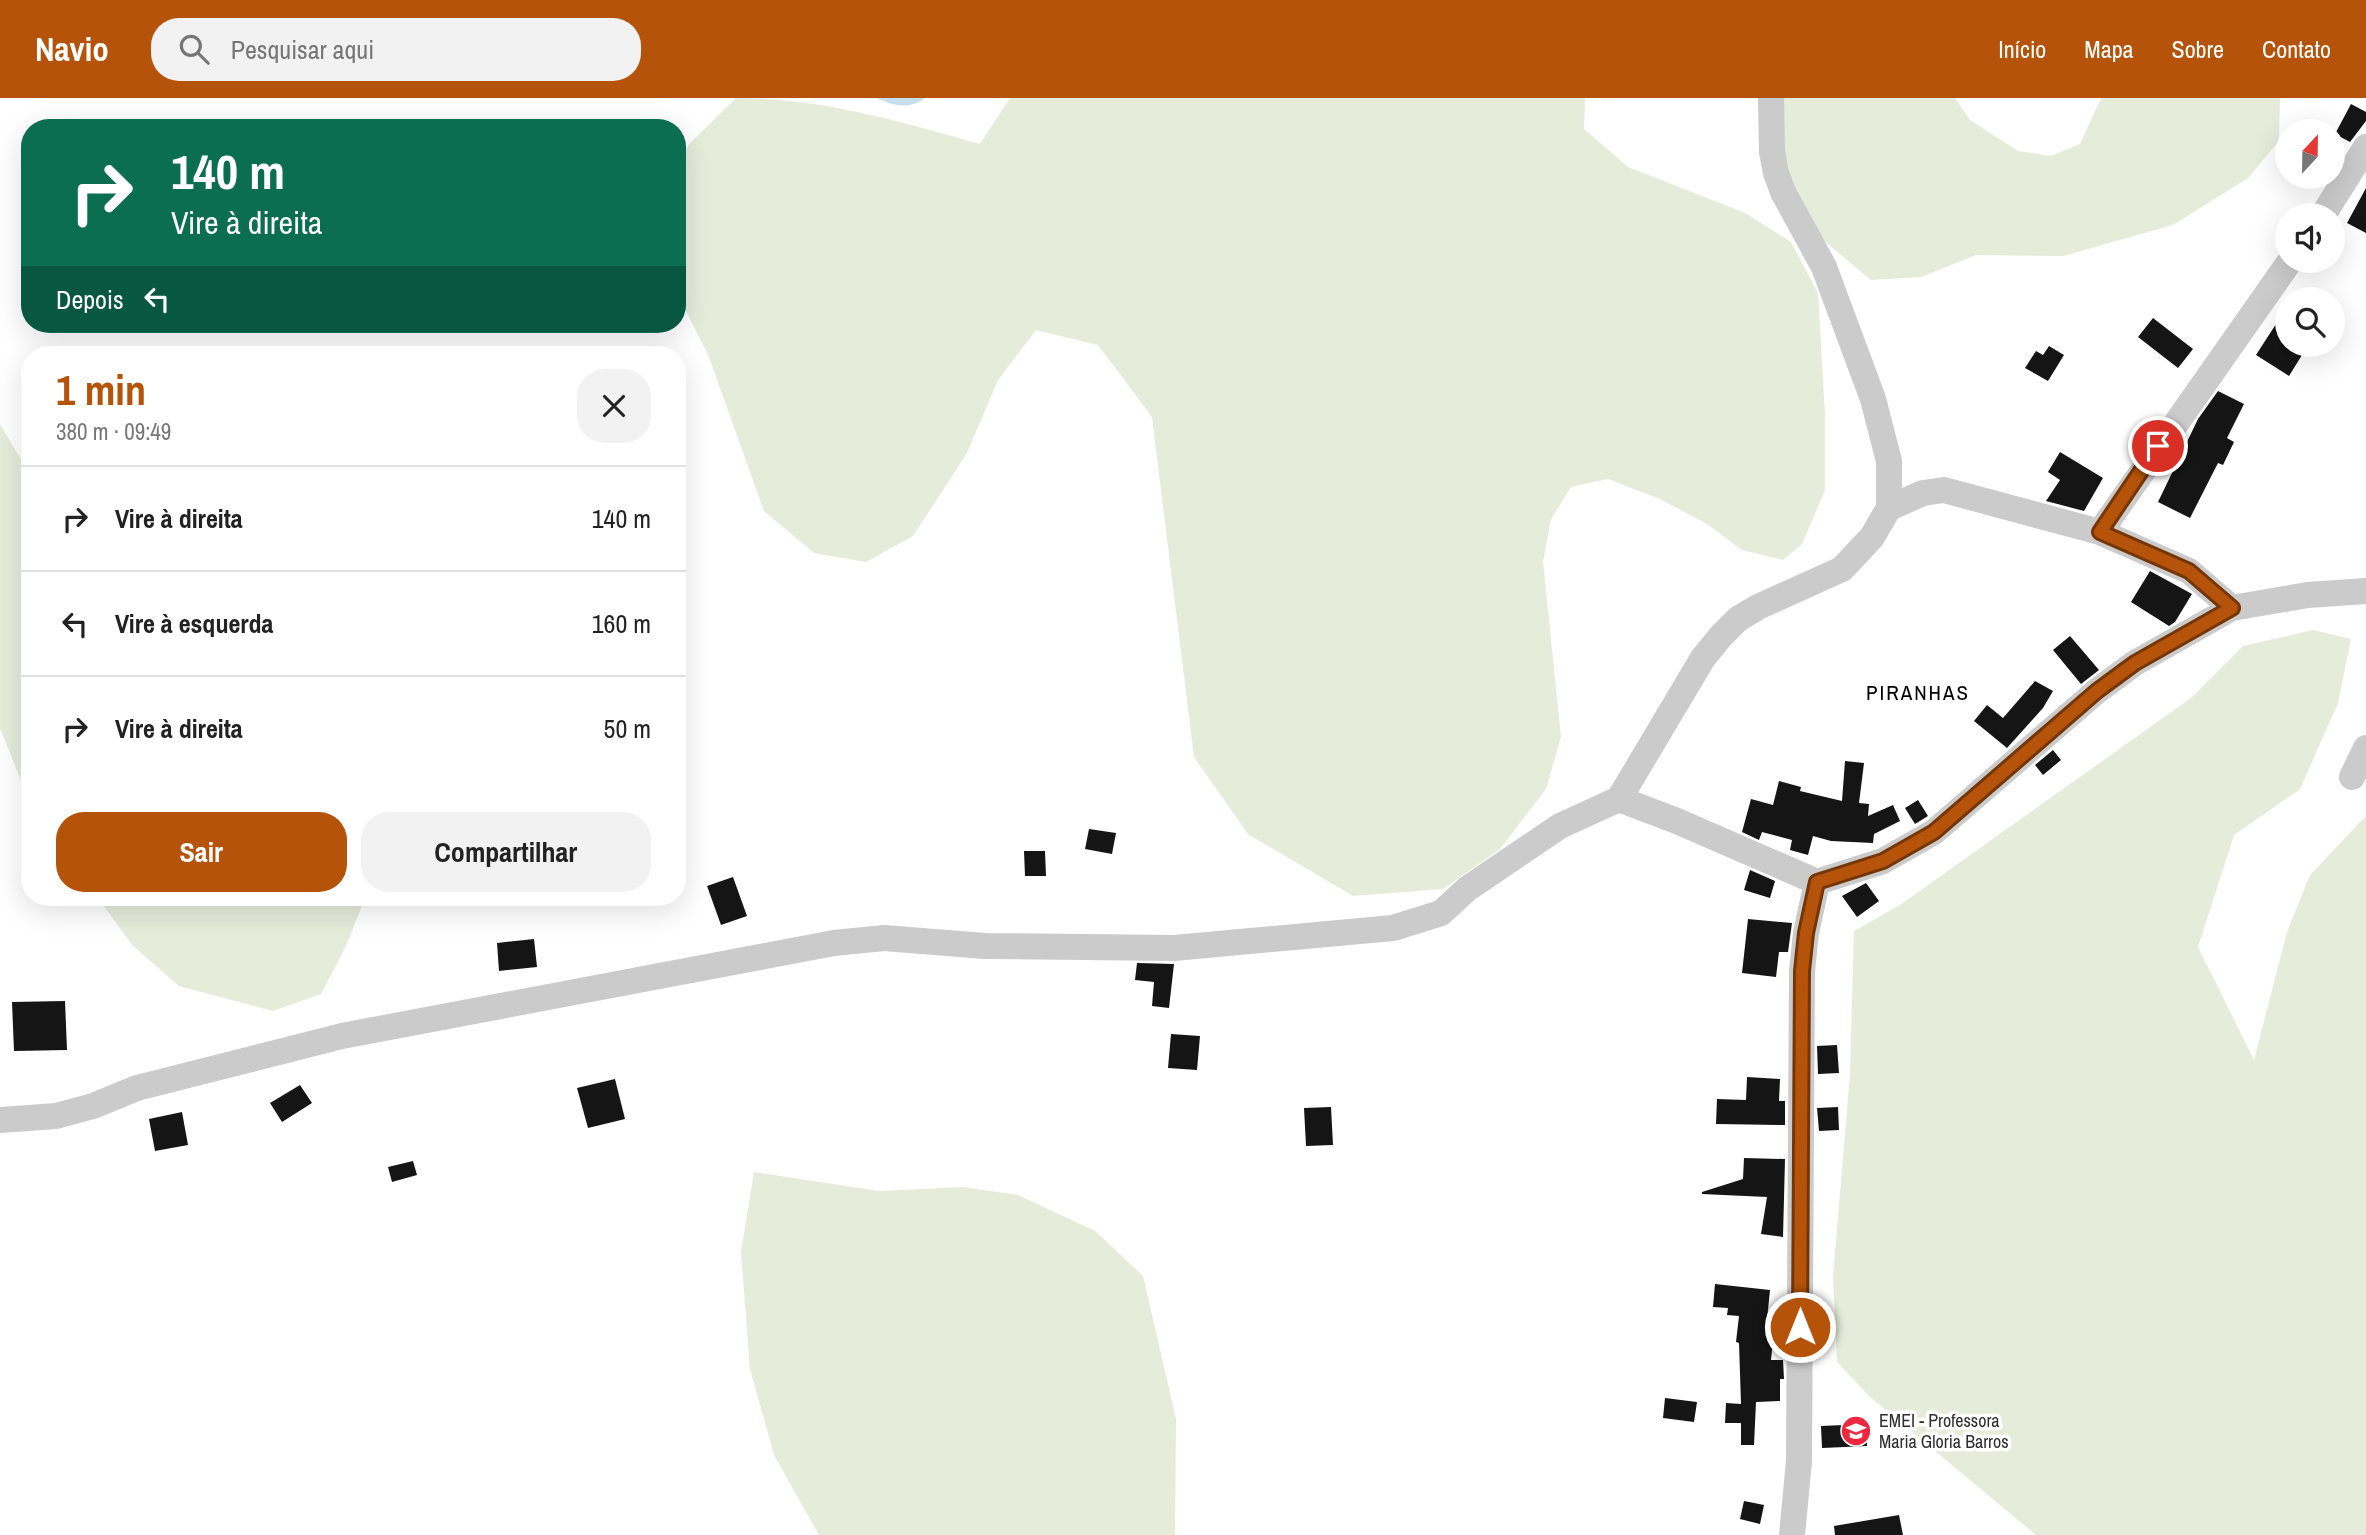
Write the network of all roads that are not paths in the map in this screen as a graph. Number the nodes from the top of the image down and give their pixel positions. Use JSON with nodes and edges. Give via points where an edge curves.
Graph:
{"nodes":[{"id":1,"x":1771,"y":98,"type":"edge"},
{"id":2,"x":2366,"y":147,"type":"edge"},
{"id":3,"x":2331,"y":203,"type":"edge"},
{"id":4,"x":2282,"y":273,"type":"edge"},
{"id":5,"x":1889,"y":508,"type":"junction"},
{"id":6,"x":2100,"y":532,"type":"junction"},
{"id":7,"x":2366,"y":590,"type":"edge"},
{"id":8,"x":2232,"y":608,"type":"junction"},
{"id":9,"x":2366,"y":748,"type":"edge"},
{"id":10,"x":2352,"y":777,"type":"dead end"},
{"id":11,"x":1619,"y":799,"type":"junction"},
{"id":12,"x":1817,"y":882,"type":"junction"},
{"id":13,"x":0,"y":1120,"type":"edge"},
{"id":14,"x":1792,"y":1535,"type":"edge"}],
"edges":[{"from":1,"to":5,"type":"street","via":[[1776,173],[1824,267],[1873,399],[1889,461]]},
{"from":2,"to":3,"type":"street"},
{"from":4,"to":6,"type":"street"},
{"from":5,"to":6,"type":"street","via":[[1923,493],[1944,490]]},
{"from":5,"to":11,"type":"street","via":[[1872,537],[1842,569],[1758,607],[1721,635]]},
{"from":6,"to":8,"type":"street","via":[[2189,571]]},
{"from":7,"to":8,"type":"street"},
{"from":8,"to":12,"type":"street","via":[[2135,663],[2097,691],[1934,832],[1883,861]]},
{"from":9,"to":10,"type":"street"},
{"from":11,"to":12,"type":"street"},
{"from":11,"to":13,"type":"street","via":[[1560,826],[1467,889],[1441,913],[1393,928],[1174,948],[985,946],[884,938],[834,943],[342,1036],[136,1088],[68,1113]]},
{"from":12,"to":14,"type":"street","via":[[1802,971],[1799,1461]]}]}
